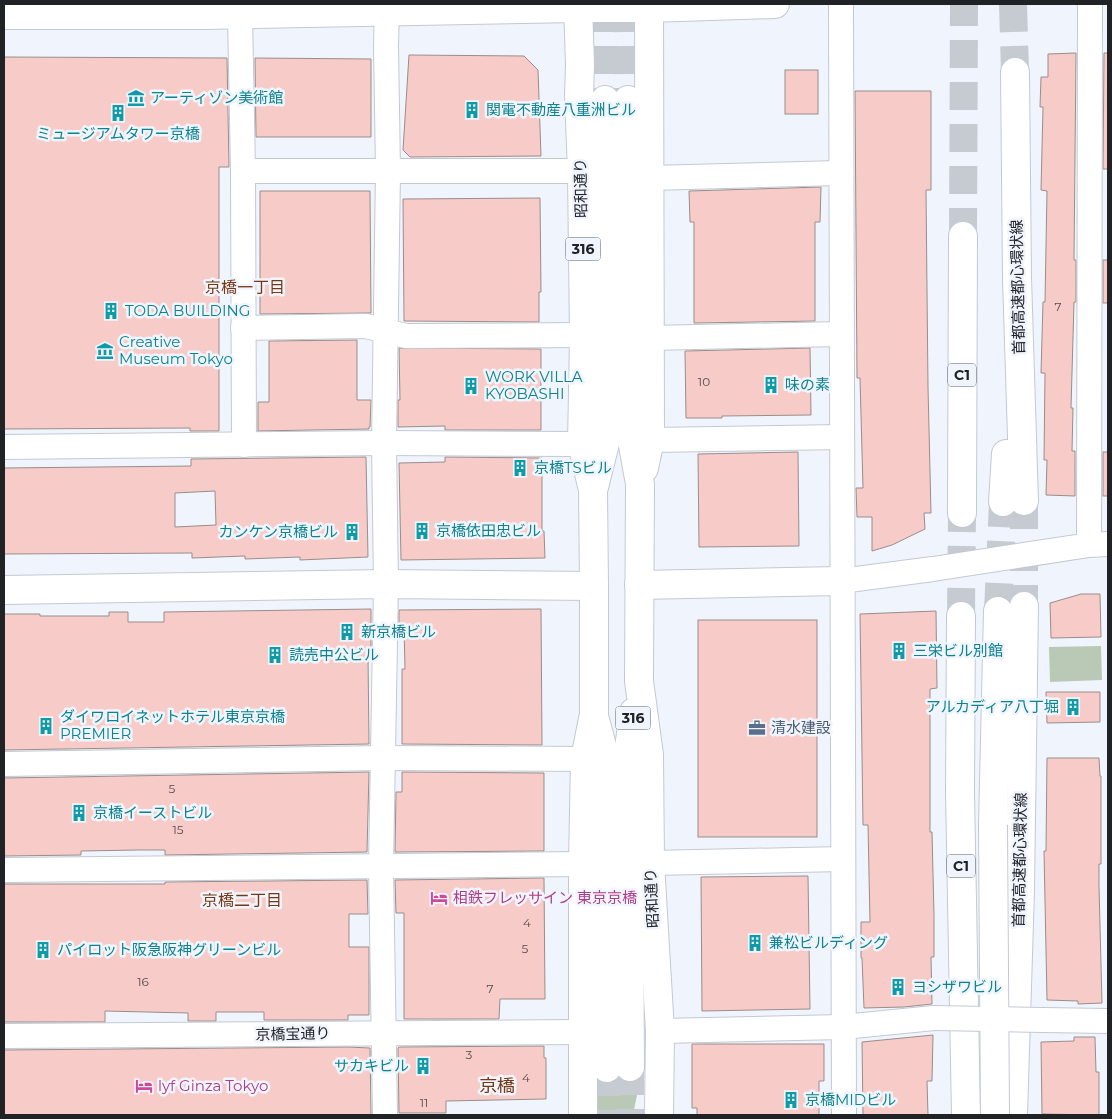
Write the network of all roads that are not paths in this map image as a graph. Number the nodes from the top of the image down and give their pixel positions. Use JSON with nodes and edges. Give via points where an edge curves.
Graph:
{"nodes":[{"id":1,"x":775,"y":4,"type":"edge"},
{"id":2,"x":841,"y":4,"type":"edge"},
{"id":3,"x":1090,"y":4,"type":"edge"},
{"id":4,"x":578,"y":6,"type":"edge"},
{"id":5,"x":650,"y":6,"type":"edge"},
{"id":6,"x":387,"y":8,"type":"edge"},
{"id":7,"x":240,"y":14,"type":"junction"},
{"id":8,"x":4,"y":15,"type":"edge"},
{"id":9,"x":1015,"y":72,"type":"tunnel mouth"},
{"id":10,"x":1099,"y":141,"type":"edge"},
{"id":11,"x":243,"y":171,"type":"junction"},
{"id":12,"x":388,"y":171,"type":"junction"},
{"id":13,"x":582,"y":172,"type":"junction"},
{"id":14,"x":841,"y":173,"type":"junction"},
{"id":15,"x":649,"y":178,"type":"junction"},
{"id":16,"x":1089,"y":225,"type":"junction"},
{"id":17,"x":963,"y":236,"type":"tunnel mouth"},
{"id":18,"x":1108,"y":240,"type":"edge"},
{"id":19,"x":243,"y":328,"type":"junction"},
{"id":20,"x":385,"y":332,"type":"junction"},
{"id":21,"x":841,"y":334,"type":"junction"},
{"id":22,"x":584,"y":335,"type":"junction"},
{"id":23,"x":650,"y":338,"type":"junction"},
{"id":24,"x":842,"y":437,"type":"junction"},
{"id":25,"x":650,"y":440,"type":"junction"},
{"id":26,"x":384,"y":443,"type":"junction"},
{"id":27,"x":582,"y":444,"type":"junction"},
{"id":28,"x":244,"y":445,"type":"junction"},
{"id":29,"x":4,"y":447,"type":"edge"},
{"id":30,"x":640,"y":484,"type":"junction"},
{"id":31,"x":593,"y":490,"type":"junction"},
{"id":32,"x":1013,"y":502,"type":"tunnel mouth"},
{"id":33,"x":962,"y":513,"type":"tunnel mouth"},
{"id":34,"x":1099,"y":545,"type":"edge"},
{"id":35,"x":841,"y":581,"type":"junction"},
{"id":36,"x":386,"y":584,"type":"junction"},
{"id":37,"x":639,"y":585,"type":"junction"},
{"id":38,"x":594,"y":586,"type":"junction"},
{"id":39,"x":4,"y":590,"type":"edge"},
{"id":40,"x":962,"y":616,"type":"tunnel mouth"},
{"id":41,"x":639,"y":681,"type":"junction"},
{"id":42,"x":594,"y":714,"type":"junction"},
{"id":43,"x":383,"y":758,"type":"junction"},
{"id":44,"x":585,"y":759,"type":"junction"},
{"id":45,"x":4,"y":764,"type":"edge"},
{"id":46,"x":842,"y":859,"type":"junction"},
{"id":47,"x":650,"y":863,"type":"junction"},
{"id":48,"x":583,"y":864,"type":"junction"},
{"id":49,"x":381,"y":866,"type":"junction"},
{"id":50,"x":4,"y":870,"type":"edge"},
{"id":51,"x":1108,"y":1021,"type":"edge"},
{"id":52,"x":843,"y":1027,"type":"junction"},
{"id":53,"x":660,"y":1031,"type":"junction"},
{"id":54,"x":383,"y":1032,"type":"junction"},
{"id":55,"x":582,"y":1032,"type":"junction"},
{"id":56,"x":4,"y":1036,"type":"edge"},
{"id":57,"x":385,"y":1115,"type":"edge"},
{"id":58,"x":583,"y":1115,"type":"edge"},
{"id":59,"x":659,"y":1115,"type":"edge"},
{"id":60,"x":844,"y":1115,"type":"edge"},
{"id":61,"x":966,"y":1115,"type":"edge"},
{"id":62,"x":995,"y":1115,"type":"edge"},
{"id":63,"x":1013,"y":1115,"type":"edge"}],
"edges":[{"from":1,"to":5,"type":"main road"},
{"from":2,"to":14,"type":"street"},
{"from":3,"to":10,"type":"street"},
{"from":4,"to":5,"type":"main road"},
{"from":4,"to":6,"type":"main road"},
{"from":4,"to":13,"type":"main road","name":"昭和通り","number":"316"},
{"from":5,"to":15,"type":"main road","name":"昭和通り","number":"316"},
{"from":6,"to":7,"type":"main road"},
{"from":6,"to":12,"type":"street"},
{"from":7,"to":8,"type":"main road"},
{"from":7,"to":11,"type":"street"},
{"from":9,"to":32,"type":"main road","name":"首都高速都心環状線","via":[[1017,278]]},
{"from":10,"to":16,"type":"street"},
{"from":11,"to":12,"type":"street"},
{"from":11,"to":19,"type":"street"},
{"from":12,"to":13,"type":"street"},
{"from":12,"to":20,"type":"street"},
{"from":13,"to":22,"type":"main road","name":"昭和通り","number":"316"},
{"from":14,"to":15,"type":"street"},
{"from":14,"to":21,"type":"street"},
{"from":15,"to":23,"type":"main road","name":"昭和通り","number":"316"},
{"from":16,"to":18,"type":"street","via":[[1105,241]]},
{"from":16,"to":34,"type":"street"},
{"from":17,"to":33,"type":"main road","number":"C1"},
{"from":19,"to":20,"type":"street","via":[[366,326]]},
{"from":19,"to":28,"type":"street"},
{"from":20,"to":22,"type":"street","via":[[406,336]]},
{"from":20,"to":26,"type":"street"},
{"from":21,"to":23,"type":"street"},
{"from":21,"to":24,"type":"street"},
{"from":22,"to":27,"type":"main road","name":"昭和通り","number":"316"},
{"from":23,"to":25,"type":"main road","name":"昭和通り","number":"316"},
{"from":24,"to":25,"type":"street"},
{"from":24,"to":35,"type":"street"},
{"from":25,"to":30,"type":"main road","name":"昭和通り","number":"316"},
{"from":26,"to":27,"type":"street"},
{"from":26,"to":28,"type":"street"},
{"from":26,"to":36,"type":"street"},
{"from":27,"to":31,"type":"main road","name":"昭和通り","number":"316"},
{"from":28,"to":29,"type":"street"},
{"from":30,"to":31,"type":"main road","name":"昭和通り","number":"316","via":[[630,429],[616,100],[607,435]]},
{"from":30,"to":37,"type":"main road","name":"昭和通り","number":"316"},
{"from":31,"to":38,"type":"main road","name":"昭和通り","number":"316"},
{"from":34,"to":35,"type":"street"},
{"from":35,"to":37,"type":"main road"},
{"from":35,"to":46,"type":"street"},
{"from":36,"to":38,"type":"main road"},
{"from":36,"to":39,"type":"main road"},
{"from":36,"to":43,"type":"street"},
{"from":37,"to":41,"type":"main road","name":"昭和通り","number":"316"},
{"from":38,"to":42,"type":"main road","name":"昭和通り","number":"316"},
{"from":40,"to":61,"type":"main road","number":"C1","via":[[960,793]]},
{"from":41,"to":42,"type":"main road","name":"昭和通り","number":"316","via":[[628,755],[619,1067],[606,756]]},
{"from":41,"to":47,"type":"main road","name":"昭和通り","number":"316","via":[[649,755]]},
{"from":42,"to":44,"type":"main road","name":"昭和通り","number":"316"},
{"from":43,"to":44,"type":"street"},
{"from":43,"to":45,"type":"street"},
{"from":43,"to":49,"type":"street"},
{"from":44,"to":48,"type":"main road","name":"昭和通り","number":"316"},
{"from":46,"to":47,"type":"street"},
{"from":46,"to":52,"type":"street"},
{"from":47,"to":53,"type":"main road","name":"昭和通り","number":"316"},
{"from":48,"to":49,"type":"street"},
{"from":48,"to":55,"type":"main road","name":"昭和通り","number":"316"},
{"from":49,"to":50,"type":"street"},
{"from":49,"to":54,"type":"street"},
{"from":51,"to":52,"type":"street","bridge":true,"via":[[934,1018]]},
{"from":52,"to":53,"type":"street"},
{"from":52,"to":60,"type":"street"},
{"from":53,"to":59,"type":"main road","name":"昭和通り","number":"316"},
{"from":54,"to":55,"type":"street","name":"京橋宝通り"},
{"from":54,"to":56,"type":"street","name":"京橋宝通り"},
{"from":54,"to":57,"type":"street"},
{"from":55,"to":58,"type":"main road","name":"昭和通り","number":"316"},
{"from":62,"to":63,"type":"main road","name":"首都高速都心環状線","number":"C1","bridge":true,"via":[[993,825],[1011,608],[1020,890]]}]}
